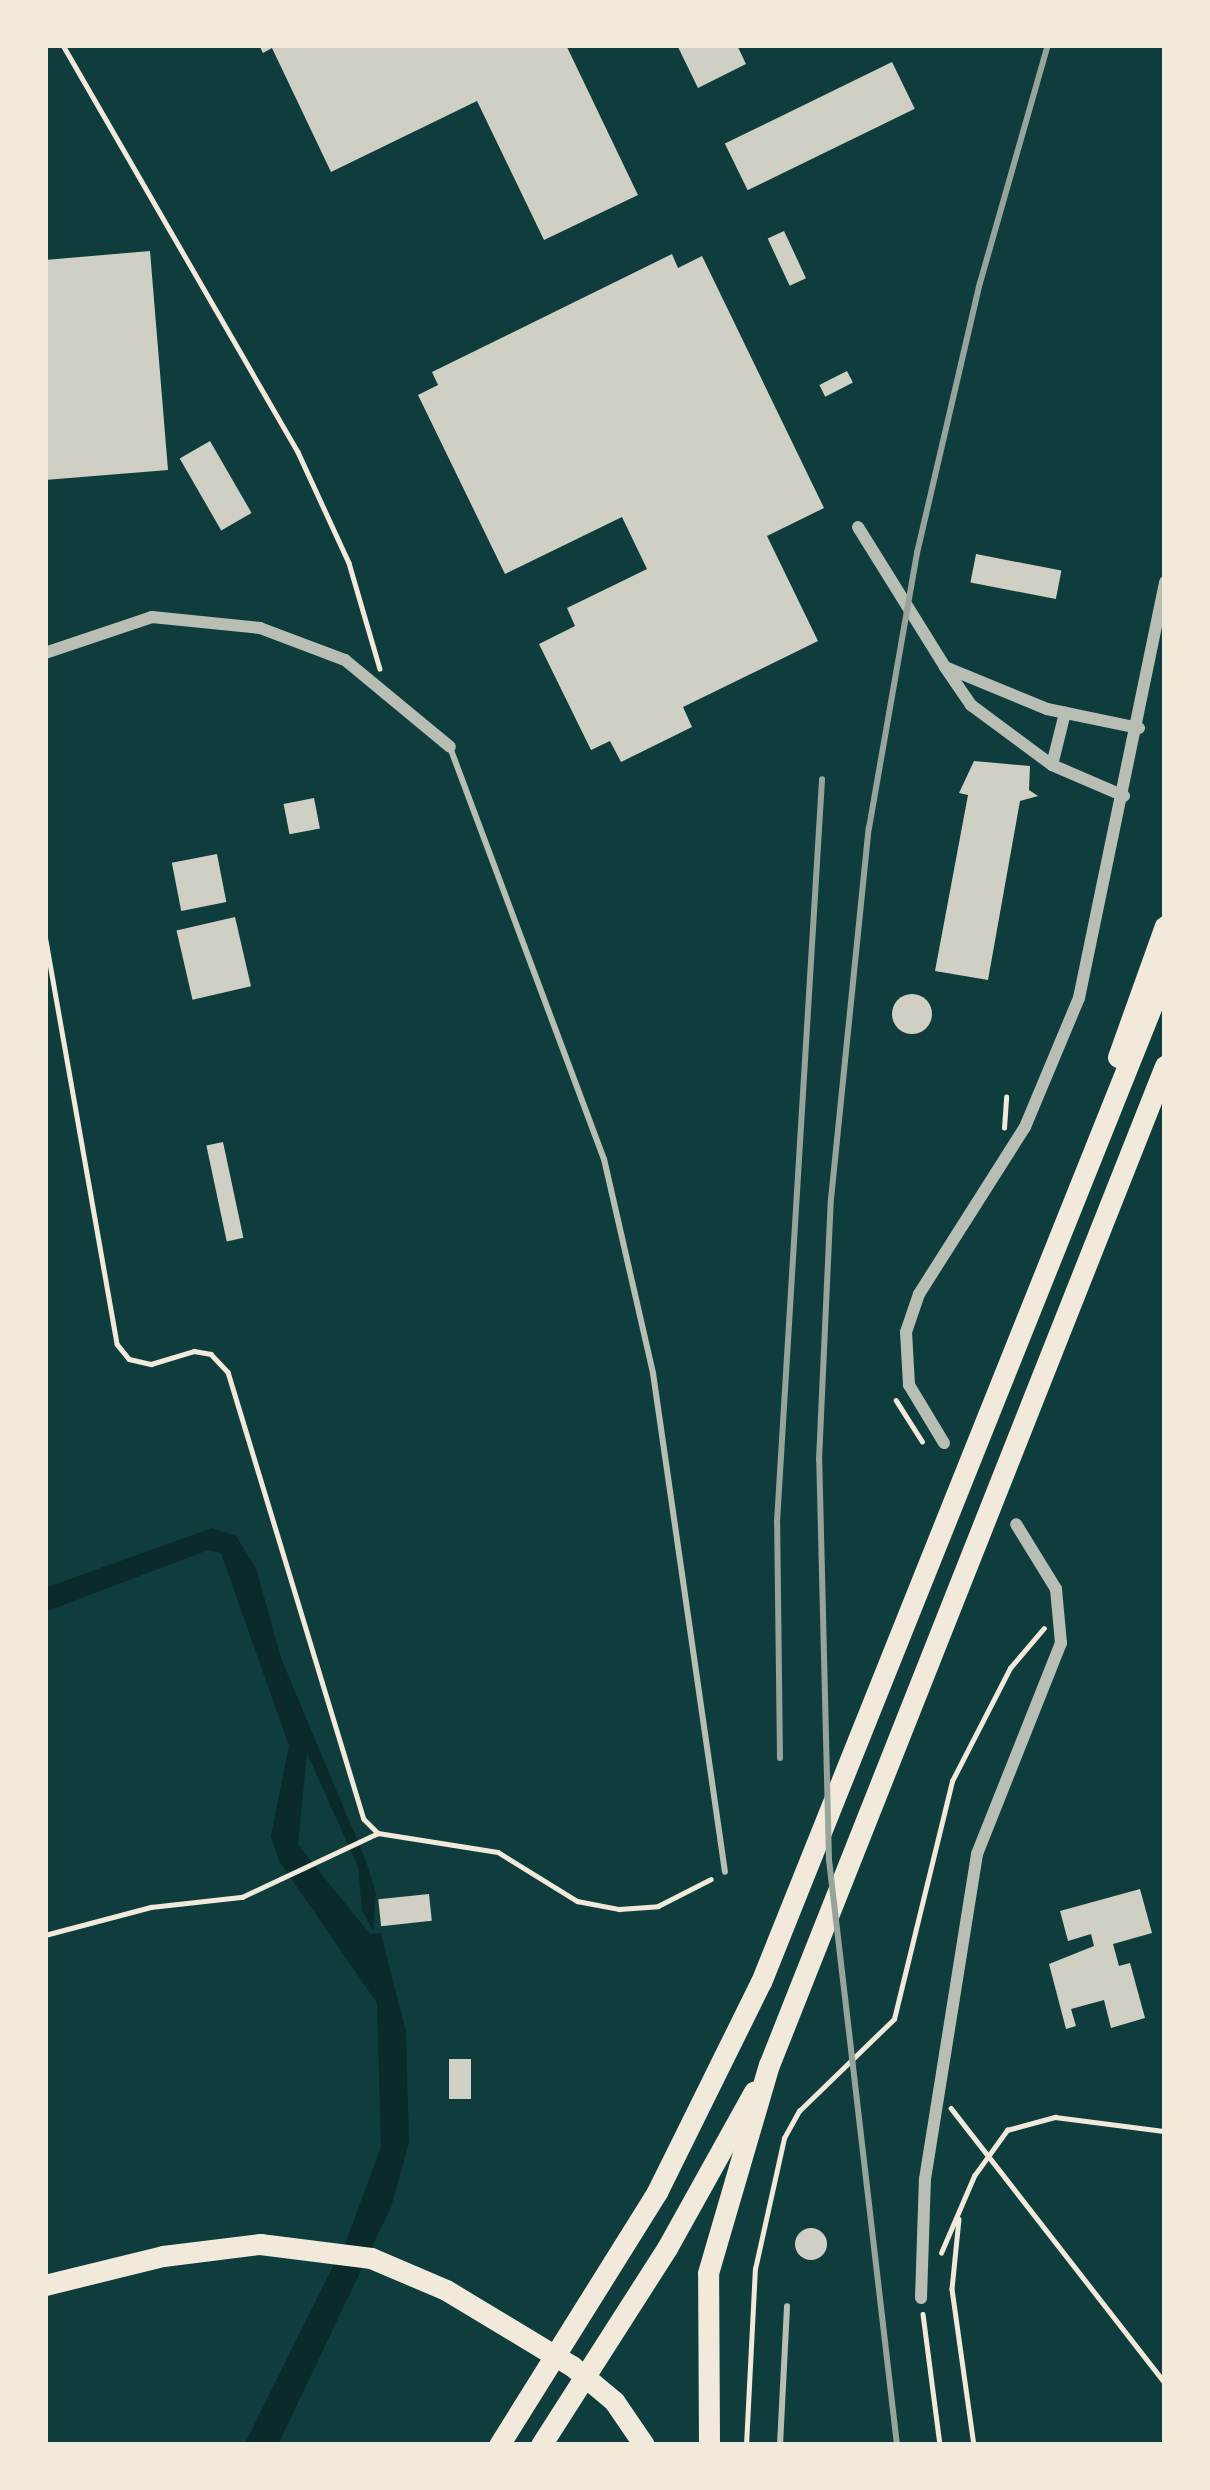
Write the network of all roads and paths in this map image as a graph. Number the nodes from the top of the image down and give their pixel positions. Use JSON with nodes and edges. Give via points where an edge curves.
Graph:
{"nodes":[{"id":1,"x":63,"y":45,"type":"edge"},
{"id":2,"x":858,"y":527,"type":"dead end"},
{"id":3,"x":1165,"y":582,"type":"edge"},
{"id":4,"x":45,"y":653,"type":"edge"},
{"id":5,"x":945,"y":667,"type":"junction"},
{"id":6,"x":386,"y":689,"type":"junction"},
{"id":7,"x":1065,"y":713,"type":"junction"},
{"id":8,"x":1139,"y":728,"type":"junction"},
{"id":9,"x":450,"y":747,"type":"joint"},
{"id":10,"x":1052,"y":765,"type":"junction"},
{"id":11,"x":1124,"y":796,"type":"junction"},
{"id":12,"x":1165,"y":926,"type":"edge"},
{"id":13,"x":45,"y":935,"type":"edge"},
{"id":14,"x":1165,"y":974,"type":"edge"},
{"id":15,"x":1165,"y":1066,"type":"edge"},
{"id":16,"x":1066,"y":1223,"type":"junction"},
{"id":17,"x":944,"y":1443,"type":"dead end"},
{"id":18,"x":1016,"y":1524,"type":"dead end"},
{"id":19,"x":1046,"y":1616,"type":"dead end"},
{"id":20,"x":378,"y":1833,"type":"junction"},
{"id":21,"x":725,"y":1872,"type":"joint"},
{"id":22,"x":45,"y":1934,"type":"edge"},
{"id":23,"x":769,"y":2065,"type":"junction"},
{"id":24,"x":943,"y":2097,"type":"junction"},
{"id":25,"x":1165,"y":2131,"type":"edge"},
{"id":26,"x":987,"y":2154,"type":"junction"},
{"id":27,"x":961,"y":2209,"type":"junction"},
{"id":28,"x":937,"y":2262,"type":"dead end"},
{"id":29,"x":45,"y":2285,"type":"edge"},
{"id":30,"x":921,"y":2297,"type":"joint"},
{"id":31,"x":787,"y":2306,"type":"dead end"},
{"id":32,"x":1165,"y":2383,"type":"edge"},
{"id":33,"x":499,"y":2445,"type":"edge"},
{"id":34,"x":542,"y":2445,"type":"edge"},
{"id":35,"x":644,"y":2445,"type":"edge"},
{"id":36,"x":710,"y":2445,"type":"edge"},
{"id":37,"x":746,"y":2445,"type":"edge"},
{"id":38,"x":780,"y":2445,"type":"edge"},
{"id":39,"x":940,"y":2445,"type":"edge"},
{"id":40,"x":974,"y":2445,"type":"edge"}],
"edges":[{"from":1,"to":6,"type":"path","via":[[298,452],[349,563]]},
{"from":2,"to":5,"type":"street"},
{"from":3,"to":8,"type":"street"},
{"from":4,"to":6,"type":"street","via":[[129,621],[205,617],[306,641]]},
{"from":5,"to":7,"type":"street"},
{"from":5,"to":10,"type":"street","via":[[971,705]]},
{"from":6,"to":9,"type":"street"},
{"from":7,"to":8,"type":"street"},
{"from":7,"to":10,"type":"street"},
{"from":8,"to":11,"type":"street"},
{"from":9,"to":21,"type":"lane","via":[[604,1159],[653,1373]]},
{"from":10,"to":11,"type":"street"},
{"from":11,"to":17,"type":"street","via":[[1089,962],[1062,1045],[1003,1168],[919,1294],[906,1332],[909,1385]]},
{"from":12,"to":16,"type":"main road"},
{"from":13,"to":20,"type":"path","via":[[117,1344],[129,1359],[151,1364],[212,1354],[228,1372],[364,1820]]},
{"from":14,"to":16,"type":"main road"},
{"from":15,"to":23,"type":"main road"},
{"from":16,"to":33,"type":"main road","via":[[760,1982],[657,2192]]},
{"from":18,"to":24,"type":"street","via":[[1056,1589],[1061,1642],[981,1838]]},
{"from":19,"to":37,"type":"path","via":[[952,1781],[894,2019],[799,2111],[754,2269]]},
{"from":20,"to":21,"type":"path","via":[[498,1852],[577,1900],[619,1909],[658,1906]]},
{"from":20,"to":22,"type":"path","via":[[242,1898],[151,1907]]},
{"from":23,"to":34,"type":"main road"},
{"from":23,"to":36,"type":"main road","via":[[708,2272]]},
{"from":24,"to":26,"type":"path"},
{"from":24,"to":30,"type":"street","via":[[925,2179]]},
{"from":25,"to":26,"type":"path","via":[[1055,2116],[1007,2129]]},
{"from":26,"to":27,"type":"path"},
{"from":26,"to":32,"type":"path"},
{"from":27,"to":28,"type":"path"},
{"from":27,"to":40,"type":"path","via":[[952,2289]]},
{"from":29,"to":35,"type":"main road","via":[[163,2256],[260,2244],[371,2258],[446,2290],[572,2366],[614,2401]]},
{"from":30,"to":39,"type":"path"},
{"from":31,"to":38,"type":"lane"}]}
